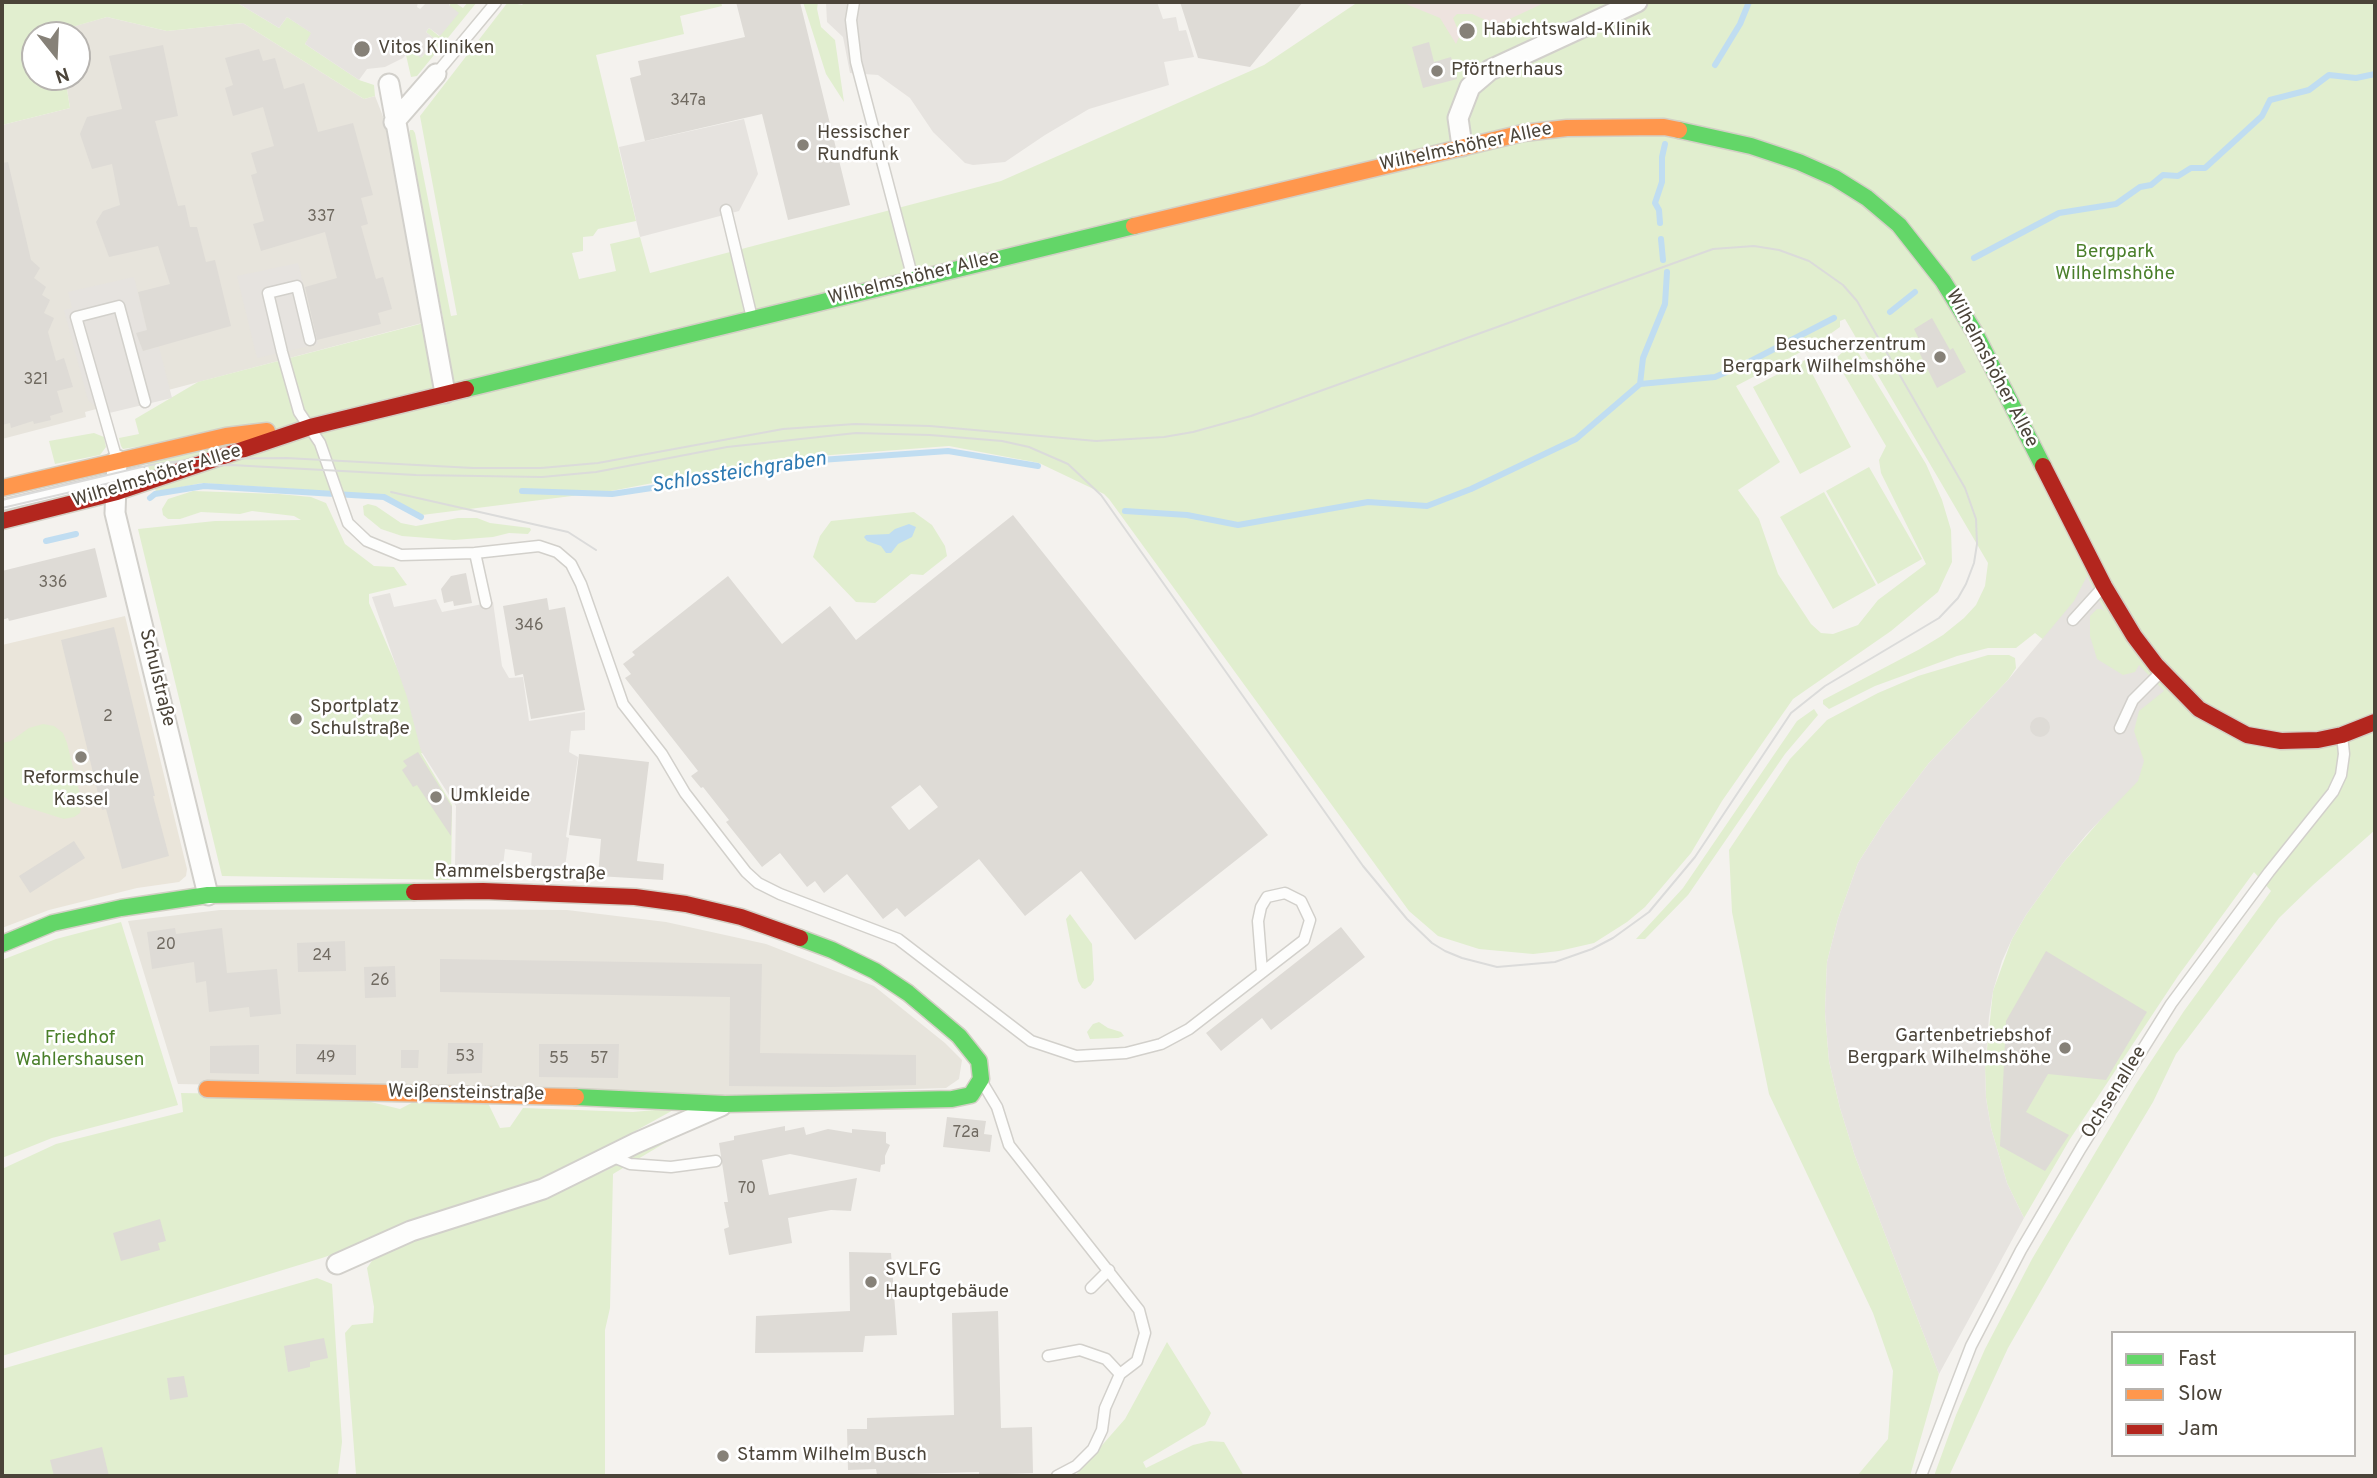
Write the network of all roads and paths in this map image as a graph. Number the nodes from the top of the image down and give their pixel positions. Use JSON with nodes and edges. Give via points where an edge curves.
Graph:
{"nodes":[{"id":1,"x":496,"y":2,"type":"edge"},
{"id":2,"x":854,"y":2,"type":"edge"},
{"id":3,"x":1637,"y":2,"type":"edge"},
{"id":4,"x":436,"y":75,"type":"joint"},
{"id":5,"x":389,"y":84,"type":"dead end"},
{"id":6,"x":394,"y":122,"type":"junction"},
{"id":7,"x":1462,"y":146,"type":"junction"},
{"id":8,"x":726,"y":210,"type":"dead end"},
{"id":9,"x":913,"y":280,"type":"junction"},
{"id":10,"x":752,"y":318,"type":"junction"},
{"id":11,"x":310,"y":340,"type":"dead end"},
{"id":12,"x":445,"y":393,"type":"junction"},
{"id":13,"x":145,"y":402,"type":"dead end"},
{"id":14,"x":310,"y":427,"type":"junction"},
{"id":15,"x":117,"y":476,"type":"junction"},
{"id":16,"x":2,"y":488,"type":"edge"},
{"id":17,"x":2,"y":505,"type":"edge"},
{"id":18,"x":2,"y":521,"type":"edge"},
{"id":19,"x":475,"y":554,"type":"junction"},
{"id":20,"x":2104,"y":586,"type":"junction"},
{"id":21,"x":486,"y":603,"type":"dead end"},
{"id":22,"x":2073,"y":620,"type":"dead end"},
{"id":23,"x":2162,"y":671,"type":"junction"},
{"id":24,"x":2375,"y":722,"type":"edge"},
{"id":25,"x":2120,"y":728,"type":"dead end"},
{"id":26,"x":2342,"y":735,"type":"junction"},
{"id":27,"x":208,"y":895,"type":"junction"},
{"id":28,"x":2,"y":944,"type":"edge"},
{"id":29,"x":1262,"y":972,"type":"junction"},
{"id":30,"x":981,"y":1079,"type":"junction"},
{"id":31,"x":208,"y":1089,"type":"dead end"},
{"id":32,"x":725,"y":1104,"type":"junction"},
{"id":33,"x":611,"y":1156,"type":"junction"},
{"id":34,"x":716,"y":1161,"type":"dead end"},
{"id":35,"x":337,"y":1264,"type":"dead end"},
{"id":36,"x":1109,"y":1270,"type":"junction"},
{"id":37,"x":1091,"y":1288,"type":"dead end"},
{"id":38,"x":1048,"y":1356,"type":"dead end"},
{"id":39,"x":1120,"y":1374,"type":"junction"},
{"id":40,"x":1057,"y":1476,"type":"edge"},
{"id":41,"x":1921,"y":1476,"type":"edge"}],
"edges":[{"from":1,"to":4,"type":"lane"},
{"from":2,"to":9,"type":"lane","via":[[851,20],[856,62]]},
{"from":3,"to":7,"type":"street","via":[[1490,70],[1470,88],[1458,118]]},
{"from":4,"to":6,"type":"street"},
{"from":5,"to":6,"type":"street"},
{"from":6,"to":12,"type":"street"},
{"from":7,"to":9,"type":"main road","name":"Wilhelmshöher Allee"},
{"from":7,"to":20,"type":"main road","name":"Wilhelmshöher Allee","via":[[1567,128],[1664,127],[1799,162],[1867,198],[1899,225],[1961,309]]},
{"from":8,"to":10,"type":"lane"},
{"from":9,"to":10,"type":"main road","name":"Wilhelmshöher Allee"},
{"from":10,"to":12,"type":"main road","name":"Wilhelmshöher Allee"},
{"from":11,"to":14,"type":"lane","via":[[297,286],[268,293],[299,412]]},
{"from":12,"to":14,"type":"main road","name":"Wilhelmshöher Allee"},
{"from":13,"to":15,"type":"lane","via":[[119,306],[76,317]]},
{"from":14,"to":15,"type":"main road","name":"Wilhelmshöher Allee","via":[[210,462]]},
{"from":14,"to":15,"type":"main road","name":"Wilhelmshöher Allee","via":[[226,436]]},
{"from":14,"to":19,"type":"lane","via":[[348,523],[367,541],[401,555]]},
{"from":15,"to":16,"type":"main road","name":"Wilhelmshöher Allee"},
{"from":15,"to":17,"type":"lane"},
{"from":15,"to":18,"type":"main road","name":"Wilhelmshöher Allee"},
{"from":15,"to":27,"type":"street","name":"Schulstraße","via":[[115,513]]},
{"from":19,"to":21,"type":"lane"},
{"from":19,"to":29,"type":"lane","via":[[539,546],[557,552],[571,564],[623,704],[685,793],[758,883],[898,939],[1031,1041],[1076,1056],[1126,1053],[1161,1044],[1189,1029]]},
{"from":20,"to":22,"type":"lane"},
{"from":20,"to":23,"type":"main road","name":"Wilhelmshöher Allee"},
{"from":23,"to":25,"type":"lane","via":[[2133,701]]},
{"from":23,"to":26,"type":"main road","name":"Wilhelmshöher Allee","via":[[2199,709],[2246,735],[2281,741]]},
{"from":24,"to":26,"type":"main road","name":"Wilhelmshöher Allee"},
{"from":26,"to":41,"type":"lane","name":"Ochsenallee","via":[[2341,775],[2333,792],[2171,1004],[2021,1250],[1971,1346]]},
{"from":27,"to":28,"type":"main road","name":"Rammelsbergstraße","via":[[53,923]]},
{"from":27,"to":30,"type":"main road","name":"Rammelsbergstraße","via":[[483,891],[586,895],[635,897],[741,916],[832,950],[908,993],[959,1035],[979,1061]]},
{"from":29,"to":29,"type":"lane","via":[[1261,907],[1267,897],[1285,893],[1301,901],[1310,920],[1304,940]]},
{"from":30,"to":32,"type":"main road","name":"Weißensteinstraße","via":[[971,1095],[952,1099]]},
{"from":30,"to":36,"type":"lane","via":[[997,1107],[1009,1145]]},
{"from":31,"to":32,"type":"main road","name":"Weißensteinstraße"},
{"from":32,"to":33,"type":"street","name":"Weißensteinstraße"},
{"from":33,"to":34,"type":"lane","via":[[630,1164],[671,1167]]},
{"from":33,"to":35,"type":"street","name":"Weißensteinstraße","via":[[543,1189],[411,1231]]},
{"from":36,"to":37,"type":"lane"},
{"from":36,"to":39,"type":"lane","via":[[1139,1310],[1145,1333],[1137,1361]]},
{"from":38,"to":39,"type":"lane","via":[[1080,1350],[1106,1359]]},
{"from":39,"to":40,"type":"lane","via":[[1093,1449]]}]}
